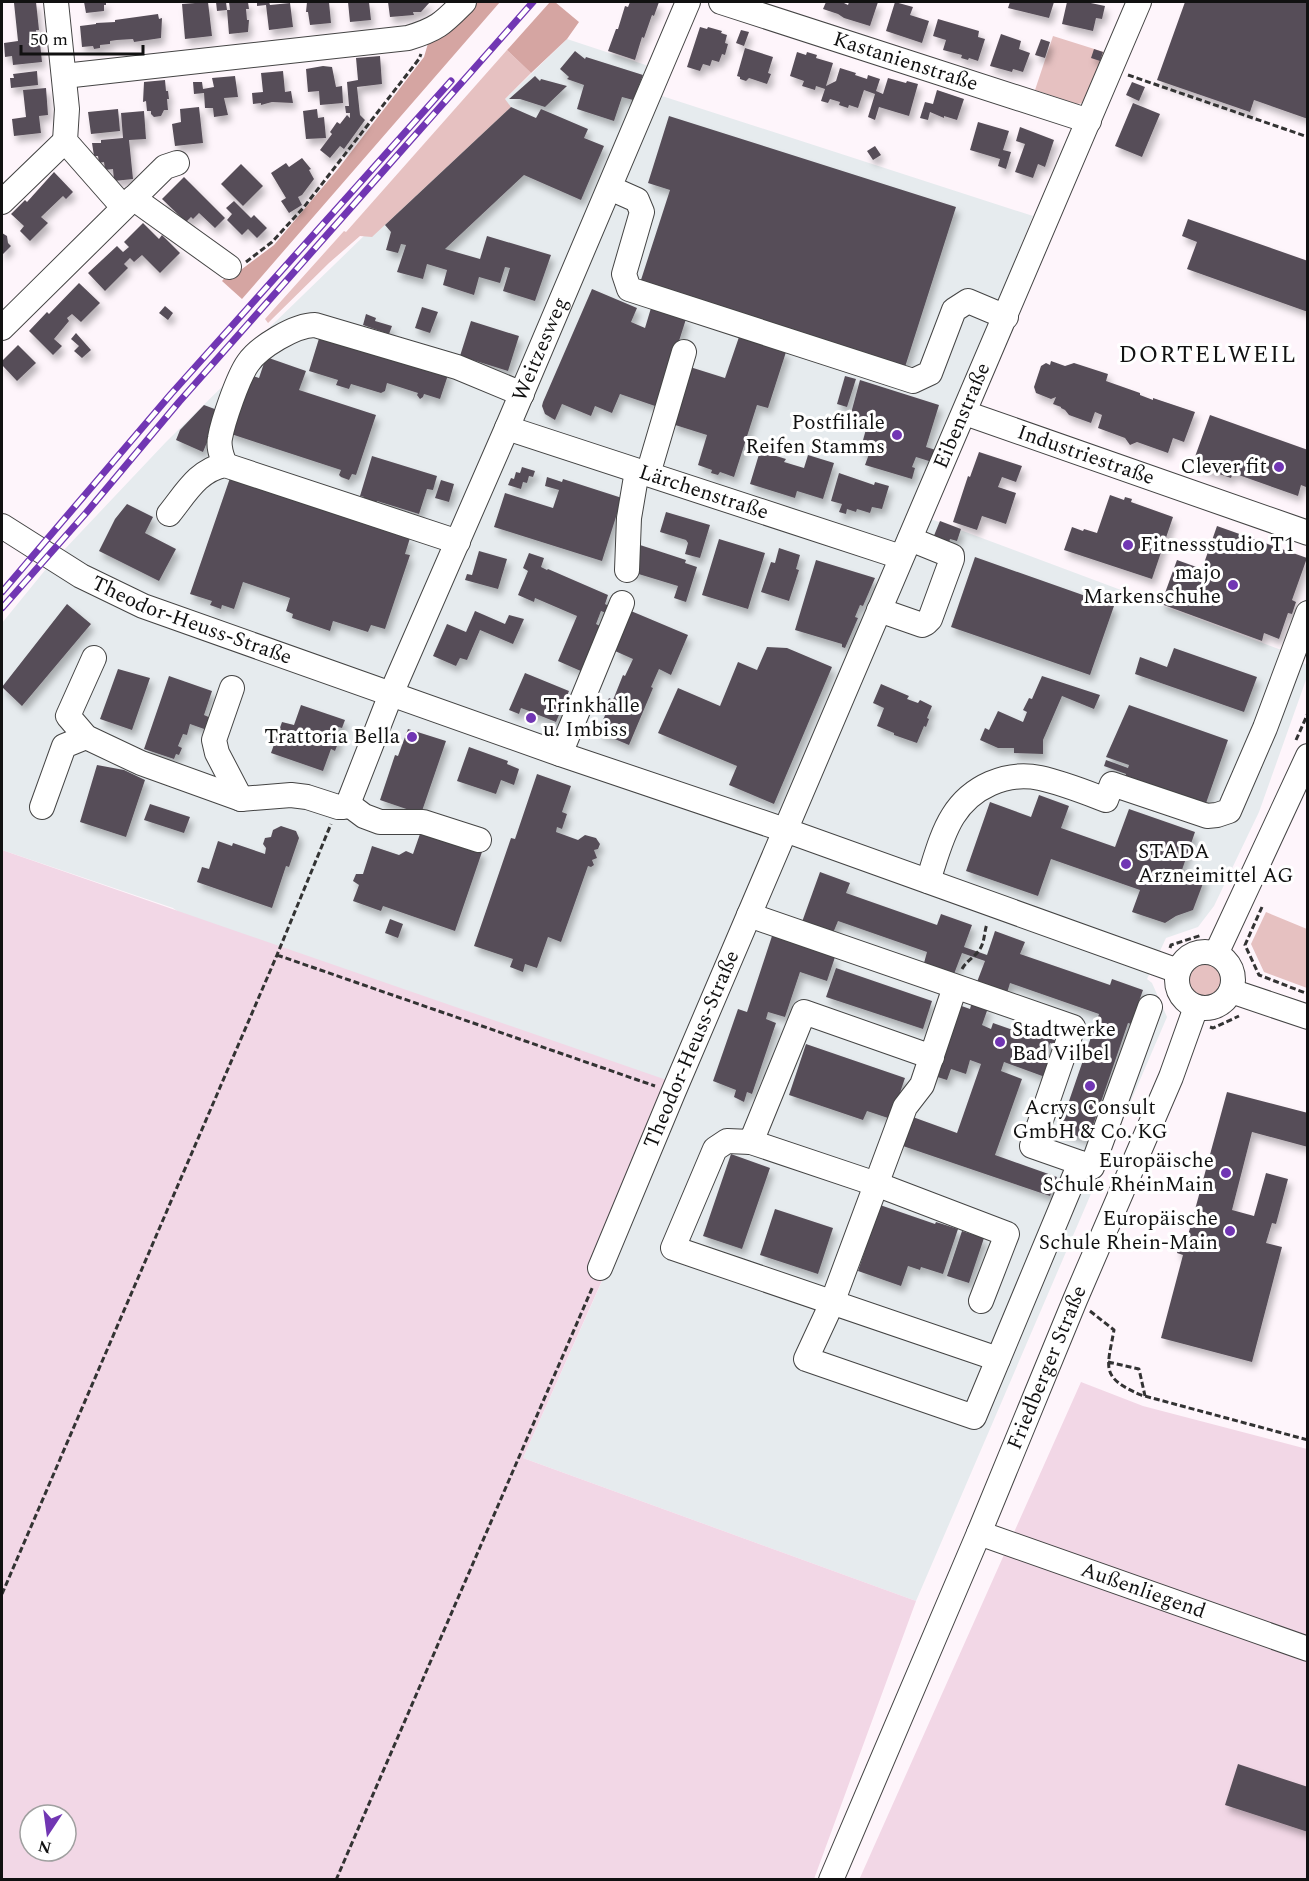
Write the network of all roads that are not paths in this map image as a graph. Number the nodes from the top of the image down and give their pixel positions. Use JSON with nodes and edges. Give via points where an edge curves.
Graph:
{"nodes":[{"id":1,"x":56,"y":2,"type":"edge"},
{"id":2,"x":464,"y":2,"type":"edge"},
{"id":3,"x":688,"y":2,"type":"edge"},
{"id":4,"x":721,"y":2,"type":"edge"},
{"id":5,"x":1139,"y":2,"type":"edge"},
{"id":6,"x":64,"y":76,"type":"junction"},
{"id":7,"x":1089,"y":121,"type":"junction"},
{"id":8,"x":65,"y":141,"type":"junction"},
{"id":9,"x":177,"y":163,"type":"dead end"},
{"id":10,"x":610,"y":188,"type":"junction"},
{"id":11,"x":2,"y":202,"type":"edge"},
{"id":12,"x":128,"y":203,"type":"junction"},
{"id":13,"x":228,"y":267,"type":"road end"},
{"id":14,"x":1006,"y":316,"type":"junction"},
{"id":15,"x":2,"y":328,"type":"edge"},
{"id":16,"x":684,"y":352,"type":"dead end"},
{"id":17,"x":522,"y":394,"type":"junction"},
{"id":18,"x":965,"y":413,"type":"junction"},
{"id":19,"x":507,"y":428,"type":"junction"},
{"id":20,"x":225,"y":465,"type":"junction"},
{"id":21,"x":643,"y":473,"type":"junction"},
{"id":22,"x":169,"y":514,"type":"dead end"},
{"id":23,"x":2,"y":526,"type":"edge"},
{"id":24,"x":1308,"y":533,"type":"edge"},
{"id":25,"x":458,"y":542,"type":"junction"},
{"id":26,"x":905,"y":548,"type":"junction"},
{"id":27,"x":627,"y":570,"type":"dead end"},
{"id":28,"x":622,"y":603,"type":"dead end"},
{"id":29,"x":879,"y":610,"type":"junction"},
{"id":30,"x":1308,"y":613,"type":"edge"},
{"id":31,"x":93,"y":658,"type":"dead end"},
{"id":32,"x":232,"y":688,"type":"dead end"},
{"id":33,"x":391,"y":694,"type":"junction"},
{"id":34,"x":86,"y":737,"type":"junction"},
{"id":35,"x":1301,"y":750,"type":"edge"},
{"id":36,"x":560,"y":754,"type":"junction"},
{"id":37,"x":241,"y":799,"type":"junction"},
{"id":38,"x":343,"y":806,"type":"junction"},
{"id":39,"x":42,"y":807,"type":"dead end"},
{"id":40,"x":785,"y":830,"type":"junction"},
{"id":41,"x":479,"y":840,"type":"dead end"},
{"id":42,"x":928,"y":881,"type":"junction"},
{"id":43,"x":749,"y":915,"type":"junction"},
{"id":44,"x":1216,"y":954,"type":"junction"},
{"id":45,"x":1170,"y":968,"type":"junction"},
{"id":46,"x":955,"y":987,"type":"junction"},
{"id":47,"x":1231,"y":991,"type":"junction"},
{"id":48,"x":1150,"y":1007,"type":"dead end"},
{"id":49,"x":1193,"y":1016,"type":"junction"},
{"id":50,"x":1308,"y":1017,"type":"edge"},
{"id":51,"x":932,"y":1057,"type":"junction"},
{"id":52,"x":751,"y":1142,"type":"junction"},
{"id":53,"x":1080,"y":1163,"type":"junction"},
{"id":54,"x":876,"y":1184,"type":"junction"},
{"id":55,"x":600,"y":1269,"type":"road end"},
{"id":56,"x":981,"y":1301,"type":"dead end"},
{"id":57,"x":832,"y":1302,"type":"junction"},
{"id":58,"x":998,"y":1359,"type":"junction"},
{"id":59,"x":979,"y":1533,"type":"junction"},
{"id":60,"x":1308,"y":1649,"type":"edge"},
{"id":61,"x":831,"y":1880,"type":"edge"}],
"edges":[{"from":1,"to":6,"type":"street"},
{"from":2,"to":6,"type":"street","via":[[437,27],[408,38]]},
{"from":3,"to":10,"type":"street","name":"Weitzesweg"},
{"from":4,"to":7,"type":"street","name":"Kastanienstraße"},
{"from":5,"to":7,"type":"street","name":"Eibenstraße"},
{"from":6,"to":8,"type":"street"},
{"from":7,"to":14,"type":"street","name":"Eibenstraße"},
{"from":8,"to":11,"type":"street"},
{"from":8,"to":12,"type":"street"},
{"from":9,"to":12,"type":"street","via":[[165,167]]},
{"from":10,"to":14,"type":"street","via":[[637,200],[642,212],[624,274],[630,289],[913,381],[930,373],[954,310],[968,301]]},
{"from":10,"to":17,"type":"street","name":"Weitzesweg"},
{"from":12,"to":13,"type":"street"},
{"from":12,"to":15,"type":"street"},
{"from":14,"to":18,"type":"street","name":"Eibenstraße"},
{"from":16,"to":21,"type":"street"},
{"from":17,"to":19,"type":"street","name":"Weitzesweg"},
{"from":17,"to":20,"type":"street","via":[[456,367],[304,325],[281,336],[249,361],[239,377],[220,439]]},
{"from":18,"to":24,"type":"street","name":"Industriestraße"},
{"from":18,"to":26,"type":"street","name":"Eibenstraße"},
{"from":19,"to":21,"type":"street","name":"Lärchenstraße"},
{"from":19,"to":25,"type":"street","name":"Weitzesweg"},
{"from":20,"to":22,"type":"street","via":[[202,474]]},
{"from":20,"to":25,"type":"street"},
{"from":21,"to":26,"type":"street","name":"Lärchenstraße"},
{"from":21,"to":27,"type":"street","via":[[629,518]]},
{"from":23,"to":33,"type":"street","name":"Theodor-Heuss-Straße","via":[[81,576],[143,606]]},
{"from":25,"to":33,"type":"street","name":"Weitzesweg"},
{"from":26,"to":29,"type":"street","name":"Eibenstraße"},
{"from":26,"to":29,"type":"street","name":"Lärchenstraße","via":[[952,556],[930,619],[922,626]]},
{"from":28,"to":36,"type":"street"},
{"from":29,"to":40,"type":"street","name":"Eibenstraße"},
{"from":30,"to":42,"type":"street","via":[[1229,811],[1206,816],[1112,784],[1106,800],[1038,777],[998,780],[961,805],[952,818]]},
{"from":31,"to":34,"type":"street","via":[[68,716]]},
{"from":32,"to":37,"type":"street","via":[[214,740]]},
{"from":33,"to":36,"type":"street","name":"Theodor-Heuss-Straße"},
{"from":33,"to":38,"type":"street"},
{"from":34,"to":37,"type":"street","via":[[141,763]]},
{"from":34,"to":39,"type":"street","via":[[64,746]]},
{"from":35,"to":44,"type":"street"},
{"from":36,"to":40,"type":"street","name":"Theodor-Heuss-Straße"},
{"from":37,"to":38,"type":"street","via":[[291,795]]},
{"from":38,"to":41,"type":"street","via":[[380,822],[423,822]]},
{"from":40,"to":42,"type":"street","name":"Theodor-Heuss-Straße"},
{"from":40,"to":43,"type":"street","name":"Theodor-Heuss-Straße"},
{"from":42,"to":45,"type":"street","name":"Theodor-Heuss-Straße"},
{"from":43,"to":46,"type":"street"},
{"from":43,"to":55,"type":"street","name":"Theodor-Heuss-Straße"},
{"from":44,"to":45,"type":"street","via":[[1195,954]]},
{"from":44,"to":47,"type":"street","via":[[1230,968]]},
{"from":45,"to":49,"type":"street"},
{"from":46,"to":51,"type":"street"},
{"from":46,"to":53,"type":"street","via":[[1073,1027],[1032,1146]]},
{"from":47,"to":49,"type":"street","via":[[1217,1006]]},
{"from":47,"to":50,"type":"street"},
{"from":48,"to":53,"type":"street","via":[[1092,1167]]},
{"from":49,"to":59,"type":"street","name":"Friedberger Straße","via":[[1171,1077]]},
{"from":51,"to":52,"type":"street","via":[[804,1012]]},
{"from":51,"to":54,"type":"street","via":[[922,1085],[905,1107]]},
{"from":52,"to":54,"type":"street"},
{"from":52,"to":57,"type":"street","via":[[727,1141],[715,1149],[673,1248]]},
{"from":53,"to":58,"type":"street"},
{"from":54,"to":56,"type":"street","via":[[1007,1234]]},
{"from":54,"to":57,"type":"street"},
{"from":57,"to":58,"type":"street"},
{"from":57,"to":58,"type":"street","via":[[806,1359],[974,1417]]},
{"from":59,"to":60,"type":"street","name":"Außenliegend"},
{"from":59,"to":61,"type":"street","name":"Friedberger Straße"}]}
